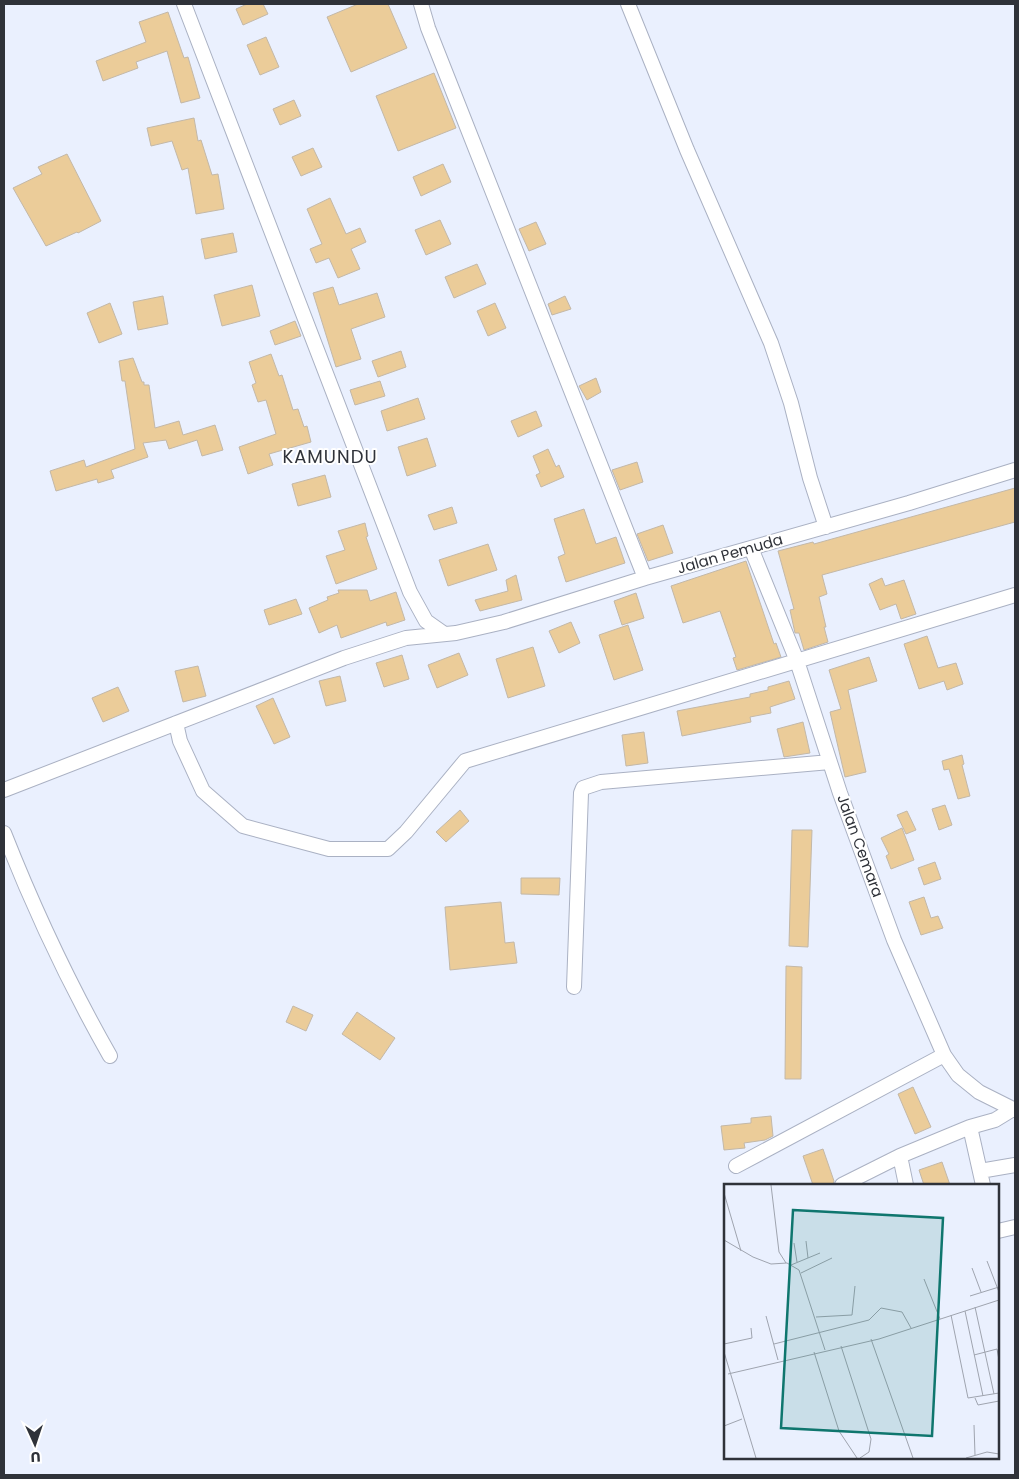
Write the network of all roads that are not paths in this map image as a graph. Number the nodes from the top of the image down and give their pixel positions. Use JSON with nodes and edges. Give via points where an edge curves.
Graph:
{"nodes":[{"id":1,"x":184,"y":4,"type":"edge"},
{"id":2,"x":421,"y":4,"type":"edge"},
{"id":3,"x":628,"y":4,"type":"edge"},
{"id":4,"x":1015,"y":470,"type":"edge"},
{"id":5,"x":826,"y":527,"type":"junction"},
{"id":6,"x":751,"y":548,"type":"junction"},
{"id":7,"x":645,"y":578,"type":"junction"},
{"id":8,"x":1015,"y":595,"type":"edge"},
{"id":9,"x":443,"y":633,"type":"junction"},
{"id":10,"x":796,"y":661,"type":"junction"},
{"id":11,"x":176,"y":723,"type":"junction"},
{"id":12,"x":830,"y":762,"type":"junction"},
{"id":13,"x":4,"y":790,"type":"edge"},
{"id":14,"x":4,"y":833,"type":"edge"},
{"id":15,"x":574,"y":987,"type":"dead end"},
{"id":16,"x":944,"y":1055,"type":"junction"},
{"id":17,"x":110,"y":1056,"type":"dead end"},
{"id":18,"x":1014,"y":1109,"type":"edge"},
{"id":19,"x":970,"y":1127,"type":"junction"},
{"id":20,"x":900,"y":1156,"type":"junction"},
{"id":21,"x":1015,"y":1164,"type":"edge"},
{"id":22,"x":736,"y":1166,"type":"dead end"},
{"id":23,"x":981,"y":1178,"type":"edge"},
{"id":24,"x":844,"y":1184,"type":"edge"},
{"id":25,"x":906,"y":1184,"type":"edge"},
{"id":26,"x":1015,"y":1227,"type":"edge"},
{"id":27,"x":999,"y":1231,"type":"edge"}],
"edges":[{"from":1,"to":9,"type":"street","via":[[410,592],[426,621]]},
{"from":2,"to":7,"type":"street"},
{"from":3,"to":5,"type":"street","via":[[686,150],[771,343]]},
{"from":4,"to":5,"type":"street","name":"Jalan Pemuda"},
{"from":5,"to":6,"type":"street","name":"Jalan Pemuda"},
{"from":6,"to":7,"type":"street","name":"Jalan Pemuda"},
{"from":6,"to":10,"type":"street","name":"Jalan Cemara"},
{"from":7,"to":9,"type":"street","name":"Jalan Pemuda","via":[[504,622]]},
{"from":8,"to":10,"type":"street"},
{"from":9,"to":11,"type":"street","name":"Jalan Pemuda","via":[[394,640]]},
{"from":10,"to":11,"type":"street","via":[[465,761],[388,849],[329,850],[243,826],[203,791],[180,741]]},
{"from":10,"to":12,"type":"street","name":"Jalan Cemara"},
{"from":11,"to":13,"type":"street","name":"Jalan Pemuda"},
{"from":12,"to":15,"type":"street","via":[[601,782],[583,788]]},
{"from":12,"to":16,"type":"street","name":"Jalan Cemara","via":[[894,940]]},
{"from":14,"to":17,"type":"street","via":[[26,890]]},
{"from":16,"to":18,"type":"street","name":"Jalan Cemara","via":[[958,1075],[979,1092]]},
{"from":16,"to":22,"type":"street"},
{"from":18,"to":19,"type":"street","via":[[995,1120]]},
{"from":19,"to":20,"type":"street"},
{"from":19,"to":23,"type":"street"},
{"from":20,"to":24,"type":"street"},
{"from":20,"to":25,"type":"street"},
{"from":21,"to":23,"type":"street"},
{"from":26,"to":27,"type":"street"}]}
